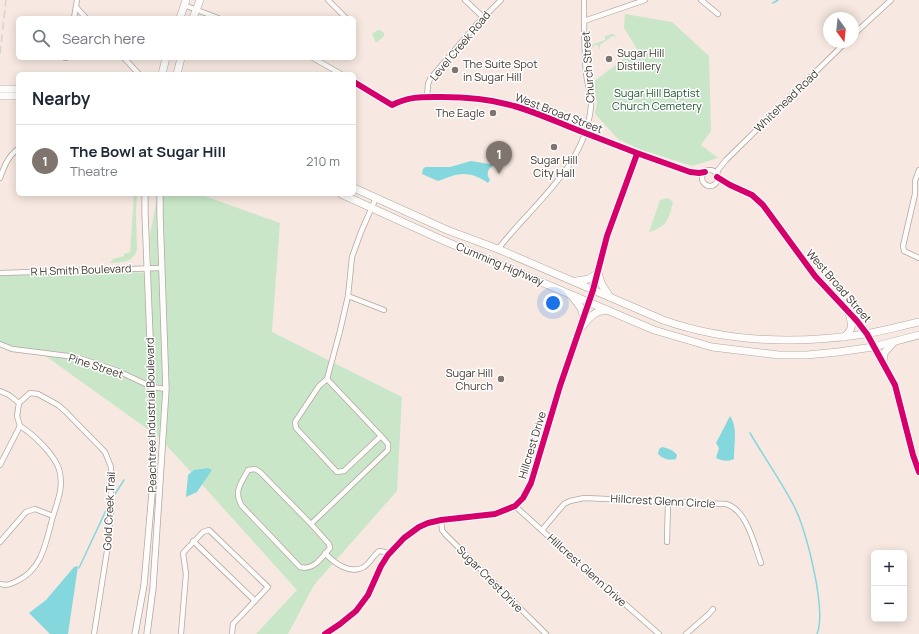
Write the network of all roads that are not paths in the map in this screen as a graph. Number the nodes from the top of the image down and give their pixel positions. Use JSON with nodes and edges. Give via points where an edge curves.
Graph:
{"nodes":[{"id":1,"x":76,"y":0,"type":"edge"},
{"id":2,"x":200,"y":0,"type":"edge"},
{"id":3,"x":328,"y":0,"type":"edge"},
{"id":4,"x":465,"y":0,"type":"edge"},
{"id":5,"x":501,"y":0,"type":"edge"},
{"id":6,"x":584,"y":0,"type":"edge"},
{"id":7,"x":645,"y":0,"type":"edge"},
{"id":8,"x":701,"y":0,"type":"edge"},
{"id":9,"x":891,"y":0,"type":"edge"},
{"id":10,"x":185,"y":3,"type":"edge"},
{"id":11,"x":76,"y":7,"type":"junction"},
{"id":12,"x":196,"y":10,"type":"junction"},
{"id":13,"x":718,"y":14,"type":"dead end"},
{"id":14,"x":74,"y":16,"type":"edge"},
{"id":15,"x":84,"y":16,"type":"edge"},
{"id":16,"x":181,"y":16,"type":"edge"},
{"id":17,"x":194,"y":16,"type":"edge"},
{"id":18,"x":212,"y":16,"type":"edge"},
{"id":19,"x":344,"y":16,"type":"edge"},
{"id":20,"x":483,"y":17,"type":"junction"},
{"id":21,"x":584,"y":21,"type":"junction"},
{"id":22,"x":859,"y":30,"type":"edge"},
{"id":23,"x":840,"y":48,"type":"edge"},
{"id":24,"x":126,"y":60,"type":"edge"},
{"id":25,"x":166,"y":60,"type":"edge"},
{"id":26,"x":180,"y":60,"type":"edge"},
{"id":27,"x":321,"y":60,"type":"edge"},
{"id":28,"x":137,"y":72,"type":"edge"},
{"id":29,"x":160,"y":72,"type":"edge"},
{"id":30,"x":163,"y":72,"type":"edge"},
{"id":31,"x":178,"y":72,"type":"edge"},
{"id":32,"x":338,"y":72,"type":"edge"},
{"id":33,"x":356,"y":86,"type":"edge"},
{"id":34,"x":0,"y":89,"type":"edge"},
{"id":35,"x":16,"y":92,"type":"edge"},
{"id":36,"x":16,"y":92,"type":"edge"},
{"id":37,"x":0,"y":96,"type":"edge"},
{"id":38,"x":427,"y":97,"type":"junction"},
{"id":39,"x":585,"y":134,"type":"junction"},
{"id":40,"x":16,"y":150,"type":"edge"},
{"id":41,"x":637,"y":154,"type":"junction"},
{"id":42,"x":726,"y":160,"type":"junction"},
{"id":43,"x":919,"y":170,"type":"edge"},
{"id":44,"x":690,"y":172,"type":"junction"},
{"id":45,"x":708,"y":172,"type":"junction"},
{"id":46,"x":717,"y":176,"type":"junction"},
{"id":47,"x":0,"y":178,"type":"edge"},
{"id":48,"x":703,"y":181,"type":"junction"},
{"id":49,"x":713,"y":185,"type":"junction"},
{"id":50,"x":730,"y":185,"type":"junction"},
{"id":51,"x":356,"y":189,"type":"edge"},
{"id":52,"x":917,"y":195,"type":"edge"},
{"id":53,"x":145,"y":196,"type":"edge"},
{"id":54,"x":160,"y":196,"type":"edge"},
{"id":55,"x":345,"y":196,"type":"edge"},
{"id":56,"x":376,"y":198,"type":"junction"},
{"id":57,"x":372,"y":208,"type":"junction"},
{"id":58,"x":498,"y":249,"type":"junction"},
{"id":59,"x":919,"y":258,"type":"edge"},
{"id":60,"x":147,"y":268,"type":"junction"},
{"id":61,"x":161,"y":268,"type":"junction"},
{"id":62,"x":0,"y":273,"type":"edge"},
{"id":63,"x":598,"y":273,"type":"junction"},
{"id":64,"x":574,"y":281,"type":"junction"},
{"id":65,"x":593,"y":290,"type":"junction"},
{"id":66,"x":569,"y":293,"type":"junction"},
{"id":67,"x":348,"y":296,"type":"junction"},
{"id":68,"x":611,"y":297,"type":"junction"},
{"id":69,"x":588,"y":301,"type":"junction"},
{"id":70,"x":384,"y":310,"type":"dead end"},
{"id":71,"x":609,"y":310,"type":"junction"},
{"id":72,"x":849,"y":313,"type":"junction"},
{"id":73,"x":584,"y":318,"type":"junction"},
{"id":74,"x":919,"y":322,"type":"edge"},
{"id":75,"x":581,"y":328,"type":"junction"},
{"id":76,"x":866,"y":334,"type":"junction"},
{"id":77,"x":919,"y":335,"type":"edge"},
{"id":78,"x":844,"y":336,"type":"junction"},
{"id":79,"x":897,"y":341,"type":"junction"},
{"id":80,"x":0,"y":344,"type":"edge"},
{"id":81,"x":873,"y":347,"type":"junction"},
{"id":82,"x":883,"y":362,"type":"junction"},
{"id":83,"x":327,"y":379,"type":"junction"},
{"id":84,"x":152,"y":387,"type":"junction"},
{"id":85,"x":166,"y":389,"type":"junction"},
{"id":86,"x":0,"y":391,"type":"edge"},
{"id":87,"x":19,"y":403,"type":"junction"},
{"id":88,"x":20,"y":426,"type":"junction"},
{"id":89,"x":381,"y":436,"type":"junction"},
{"id":90,"x":0,"y":465,"type":"edge"},
{"id":91,"x":919,"y":472,"type":"edge"},
{"id":92,"x":668,"y":502,"type":"junction"},
{"id":93,"x":516,"y":506,"type":"junction"},
{"id":94,"x":53,"y":516,"type":"junction"},
{"id":95,"x":441,"y":520,"type":"junction"},
{"id":96,"x":311,"y":524,"type":"junction"},
{"id":97,"x":542,"y":530,"type":"junction"},
{"id":98,"x":193,"y":541,"type":"junction"},
{"id":99,"x":0,"y":542,"type":"edge"},
{"id":100,"x":667,"y":542,"type":"dead end"},
{"id":101,"x":325,"y":553,"type":"junction"},
{"id":102,"x":388,"y":555,"type":"junction"},
{"id":103,"x":761,"y":563,"type":"dead end"},
{"id":104,"x":0,"y":584,"type":"edge"},
{"id":105,"x":255,"y":601,"type":"junction"},
{"id":106,"x":713,"y":609,"type":"dead end"},
{"id":107,"x":94,"y":634,"type":"edge"},
{"id":108,"x":135,"y":634,"type":"edge"},
{"id":109,"x":147,"y":634,"type":"edge"},
{"id":110,"x":181,"y":634,"type":"edge"},
{"id":111,"x":232,"y":634,"type":"edge"},
{"id":112,"x":325,"y":634,"type":"edge"},
{"id":113,"x":546,"y":634,"type":"edge"},
{"id":114,"x":659,"y":634,"type":"edge"},
{"id":115,"x":686,"y":634,"type":"edge"}],
"edges":[{"from":1,"to":11,"type":"street"},
{"from":2,"to":12,"type":"highway"},
{"from":3,"to":19,"type":"street"},
{"from":4,"to":20,"type":"street"},
{"from":5,"to":20,"type":"street","name":"Level Creek Road"},
{"from":6,"to":21,"type":"street","name":"Church Street"},
{"from":7,"to":21,"type":"street"},
{"from":8,"to":13,"type":"street"},
{"from":9,"to":22,"type":"street"},
{"from":10,"to":12,"type":"street"},
{"from":10,"to":16,"type":"highway"},
{"from":11,"to":14,"type":"street"},
{"from":11,"to":15,"type":"street"},
{"from":12,"to":17,"type":"highway"},
{"from":12,"to":18,"type":"street"},
{"from":20,"to":38,"type":"street","name":"Level Creek Road","via":[[430,79]]},
{"from":21,"to":39,"type":"street","name":"Church Street","via":[[586,74],[591,96]]},
{"from":23,"to":42,"type":"street","name":"Whitehead Road"},
{"from":24,"to":28,"type":"street"},
{"from":25,"to":29,"type":"highway"},
{"from":25,"to":30,"type":"highway"},
{"from":26,"to":31,"type":"highway"},
{"from":27,"to":32,"type":"street"},
{"from":33,"to":38,"type":"street","name":"West Broad Street","via":[[392,105],[409,98]]},
{"from":34,"to":35,"type":"highway"},
{"from":36,"to":37,"type":"highway"},
{"from":38,"to":39,"type":"street","name":"West Broad Street","via":[[493,101],[535,113]]},
{"from":39,"to":41,"type":"street","name":"West Broad Street"},
{"from":39,"to":58,"type":"street","name":"Church Street","via":[[568,168]]},
{"from":40,"to":47,"type":"street","via":[[4,166]]},
{"from":41,"to":44,"type":"street","name":"West Broad Street"},
{"from":41,"to":63,"type":"street","name":"Hillcrest Drive","via":[[607,236]]},
{"from":42,"to":45,"type":"street","name":"Whitehead Road"},
{"from":42,"to":46,"type":"street","name":"Whitehead Road","via":[[718,170]]},
{"from":43,"to":52,"type":"street","via":[[915,181]]},
{"from":44,"to":45,"type":"street","name":"West Broad Street"},
{"from":44,"to":48,"type":"street","name":"West Broad Street"},
{"from":45,"to":46,"type":"street"},
{"from":45,"to":48,"type":"street","via":[[702,176]]},
{"from":46,"to":49,"type":"street","via":[[717,182]]},
{"from":46,"to":50,"type":"street","name":"West Broad Street"},
{"from":48,"to":49,"type":"street","via":[[708,186]]},
{"from":49,"to":50,"type":"street","name":"West Broad Street"},
{"from":50,"to":72,"type":"street","name":"West Broad Street","via":[[752,195],[763,205],[815,276]]},
{"from":51,"to":56,"type":"highway","name":"Cumming Highway"},
{"from":52,"to":59,"type":"street","via":[[903,246],[904,251]]},
{"from":53,"to":60,"type":"main road","name":"Peachtree Industrial Boulevard"},
{"from":54,"to":61,"type":"main road","name":"Peachtree Industrial Boulevard"},
{"from":55,"to":57,"type":"highway","name":"Cumming Highway"},
{"from":56,"to":57,"type":"street"},
{"from":56,"to":58,"type":"highway","name":"Cumming Highway","via":[[447,230]]},
{"from":57,"to":66,"type":"highway","name":"Cumming Highway"},
{"from":57,"to":67,"type":"street","via":[[352,257]]},
{"from":58,"to":64,"type":"highway","name":"Cumming Highway"},
{"from":60,"to":61,"type":"street","name":"R H Smith Boulevard"},
{"from":60,"to":62,"type":"street","name":"R H Smith Boulevard"},
{"from":60,"to":84,"type":"main road","name":"Peachtree Industrial Boulevard"},
{"from":61,"to":85,"type":"main road","name":"Peachtree Industrial Boulevard"},
{"from":63,"to":64,"type":"highway","via":[[589,279]]},
{"from":63,"to":65,"type":"street","name":"Hillcrest Drive"},
{"from":63,"to":68,"type":"highway","via":[[602,285]]},
{"from":64,"to":65,"type":"highway","name":"Cumming Highway"},
{"from":65,"to":68,"type":"highway","name":"Cumming Highway"},
{"from":65,"to":69,"type":"street","name":"Hillcrest Drive"},
{"from":66,"to":69,"type":"highway","name":"Cumming Highway"},
{"from":66,"to":73,"type":"highway","via":[[577,300]]},
{"from":67,"to":70,"type":"street"},
{"from":67,"to":83,"type":"street"},
{"from":68,"to":78,"type":"highway","name":"Cumming Highway","via":[[682,327],[706,332],[775,341]]},
{"from":69,"to":71,"type":"highway","name":"Cumming Highway"},
{"from":69,"to":73,"type":"street","name":"Hillcrest Drive"},
{"from":71,"to":75,"type":"highway","via":[[594,313]]},
{"from":71,"to":81,"type":"highway","name":"Cumming Highway","via":[[654,330],[712,347],[732,350],[807,355]]},
{"from":72,"to":76,"type":"street","name":"West Broad Street"},
{"from":72,"to":78,"type":"highway","via":[[852,329]]},
{"from":73,"to":75,"type":"street","name":"Hillcrest Drive"},
{"from":74,"to":76,"type":"highway","name":"Cumming Highway"},
{"from":75,"to":93,"type":"street","name":"Hillcrest Drive","via":[[560,386],[531,483]]},
{"from":76,"to":78,"type":"highway","name":"Cumming Highway"},
{"from":76,"to":81,"type":"street","name":"West Broad Street"},
{"from":77,"to":79,"type":"highway","name":"Cumming Highway"},
{"from":79,"to":81,"type":"highway","name":"Cumming Highway"},
{"from":79,"to":82,"type":"highway","via":[[884,353]]},
{"from":80,"to":84,"type":"street","name":"Pine Street","via":[[12,349],[76,357]]},
{"from":81,"to":82,"type":"street","name":"West Broad Street"},
{"from":82,"to":91,"type":"street","name":"West Broad Street","via":[[895,385],[912,456]]},
{"from":83,"to":89,"type":"street"},
{"from":83,"to":89,"type":"street","via":[[319,386],[295,422],[296,428],[337,472],[344,471]]},
{"from":84,"to":85,"type":"street","name":"Pine Street"},
{"from":84,"to":108,"type":"main road","name":"Peachtree Industrial Boulevard","via":[[153,487],[144,585]]},
{"from":85,"to":109,"type":"main road","name":"Peachtree Industrial Boulevard","via":[[154,580]]},
{"from":86,"to":87,"type":"street"},
{"from":87,"to":88,"type":"street","via":[[17,416]]},
{"from":87,"to":107,"type":"street","name":"Gold Creek Trail","via":[[30,393],[38,394],[58,405],[105,452],[111,467],[111,511],[107,551]]},
{"from":88,"to":90,"type":"street"},
{"from":88,"to":94,"type":"street","via":[[55,460],[59,469],[62,483]]},
{"from":89,"to":96,"type":"street","via":[[388,444],[388,450]]},
{"from":92,"to":97,"type":"street","name":"Hillcrest Glenn Circle","via":[[584,498],[570,501],[564,504]]},
{"from":92,"to":100,"type":"street"},
{"from":92,"to":103,"type":"street","name":"Hillcrest Glenn Circle","via":[[733,506],[743,517]]},
{"from":93,"to":95,"type":"street","via":[[495,514]]},
{"from":93,"to":97,"type":"street","name":"Hillcrest Glenn Drive"},
{"from":94,"to":99,"type":"street","via":[[40,510],[26,512]]},
{"from":94,"to":104,"type":"street","via":[[45,546],[34,568],[12,584]]},
{"from":95,"to":102,"type":"street","via":[[418,527]]},
{"from":95,"to":113,"type":"street","name":"Sugar Crest Drive","via":[[445,534]]},
{"from":96,"to":101,"type":"street","via":[[329,544],[330,548]]},
{"from":96,"to":101,"type":"street","via":[[260,472],[255,469],[248,470],[238,491],[242,506],[300,567],[312,566]]},
{"from":97,"to":114,"type":"street","name":"Hillcrest Glenn Drive"},
{"from":98,"to":105,"type":"street"},
{"from":98,"to":105,"type":"street","via":[[208,530],[268,587]]},
{"from":98,"to":110,"type":"street","via":[[183,554],[186,580]]},
{"from":101,"to":102,"type":"street","via":[[331,560],[348,569],[356,570],[363,567],[378,551]]},
{"from":102,"to":112,"type":"street","via":[[368,595],[351,615]]},
{"from":105,"to":111,"type":"street","via":[[233,624]]},
{"from":106,"to":115,"type":"street"}]}
